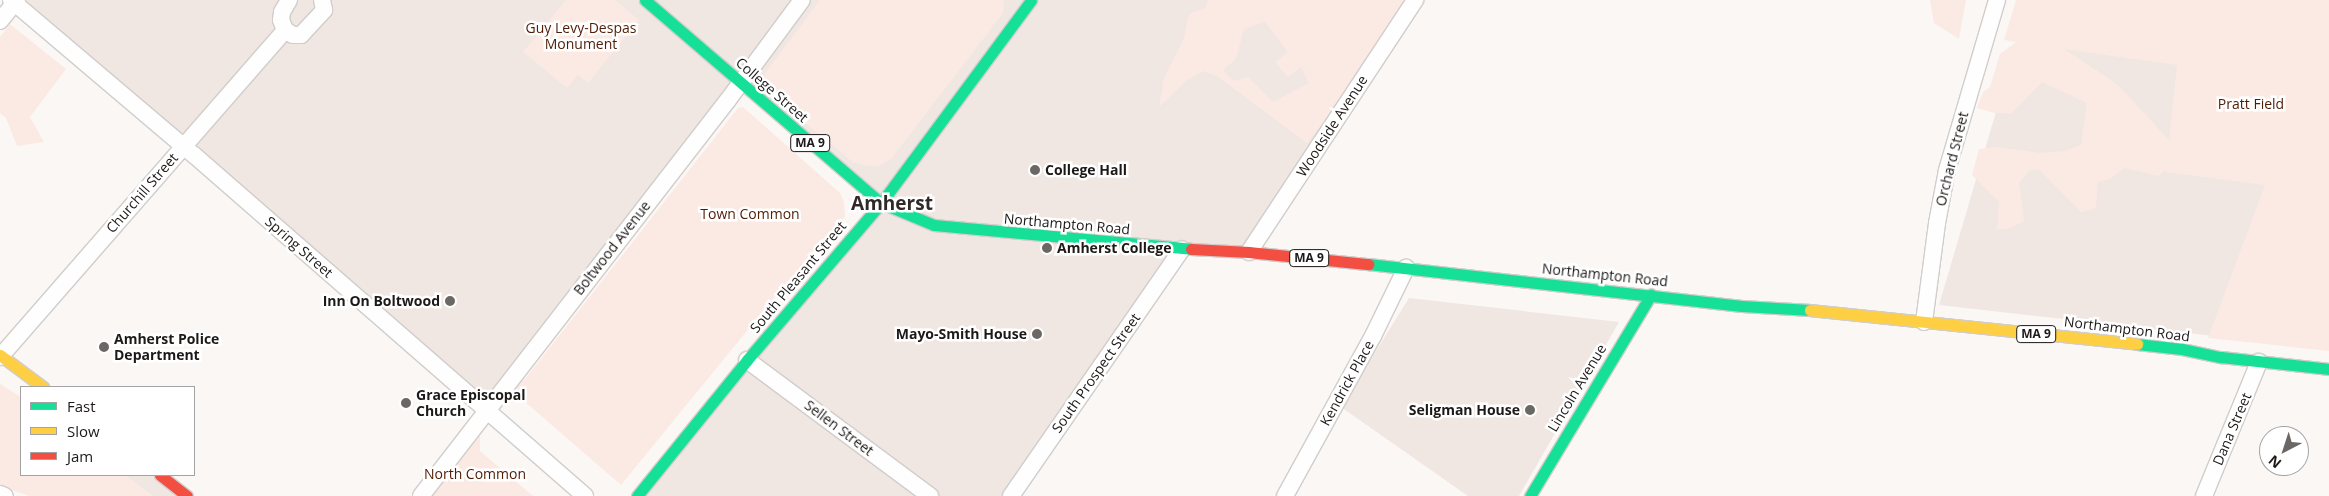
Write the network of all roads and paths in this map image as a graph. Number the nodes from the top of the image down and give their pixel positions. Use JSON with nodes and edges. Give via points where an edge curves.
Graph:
{"nodes":[{"id":1,"x":288,"y":0,"type":"edge"},
{"id":2,"x":322,"y":0,"type":"edge"},
{"id":3,"x":645,"y":0,"type":"edge"},
{"id":4,"x":802,"y":0,"type":"edge"},
{"id":5,"x":1031,"y":0,"type":"edge"},
{"id":6,"x":1415,"y":0,"type":"edge"},
{"id":7,"x":1997,"y":0,"type":"edge"},
{"id":8,"x":14,"y":1,"type":"edge"},
{"id":9,"x":0,"y":20,"type":"edge"},
{"id":10,"x":285,"y":30,"type":"junction"},
{"id":11,"x":740,"y":83,"type":"junction"},
{"id":12,"x":183,"y":146,"type":"junction"},
{"id":13,"x":881,"y":203,"type":"junction"},
{"id":14,"x":1182,"y":249,"type":"junction"},
{"id":15,"x":1249,"y":252,"type":"junction"},
{"id":16,"x":1406,"y":268,"type":"junction"},
{"id":17,"x":1651,"y":295,"type":"junction"},
{"id":18,"x":1924,"y":322,"type":"junction"},
{"id":19,"x":0,"y":356,"type":"edge"},
{"id":20,"x":747,"y":360,"type":"junction"},
{"id":21,"x":2259,"y":362,"type":"junction"},
{"id":22,"x":2329,"y":369,"type":"edge"},
{"id":23,"x":42,"y":386,"type":"edge"},
{"id":24,"x":485,"y":410,"type":"junction"},
{"id":25,"x":161,"y":476,"type":"edge"},
{"id":26,"x":0,"y":494,"type":"edge"},
{"id":27,"x":5,"y":496,"type":"edge"},
{"id":28,"x":188,"y":496,"type":"edge"},
{"id":29,"x":421,"y":496,"type":"edge"},
{"id":30,"x":585,"y":496,"type":"edge"},
{"id":31,"x":636,"y":496,"type":"edge"},
{"id":32,"x":930,"y":496,"type":"edge"},
{"id":33,"x":1011,"y":496,"type":"edge"},
{"id":34,"x":1285,"y":496,"type":"edge"},
{"id":35,"x":1530,"y":496,"type":"edge"},
{"id":36,"x":2204,"y":496,"type":"edge"}],
"edges":[{"from":1,"to":10,"type":"street","via":[[281,20]]},
{"from":2,"to":10,"type":"street","via":[[324,10],[305,32],[293,35]]},
{"from":3,"to":11,"type":"main road","name":"College Street","number":"MA 9"},
{"from":4,"to":11,"type":"street","name":"Boltwood Avenue"},
{"from":5,"to":13,"type":"main road","name":"South Pleasant Street"},
{"from":6,"to":15,"type":"street","name":"Woodside Avenue"},
{"from":7,"to":18,"type":"street","name":"Orchard Street","via":[[1947,170]]},
{"from":8,"to":9,"type":"street"},
{"from":8,"to":12,"type":"street","name":"Spring Street"},
{"from":10,"to":12,"type":"street","name":"Churchill Street"},
{"from":11,"to":13,"type":"main road","name":"College Street","number":"MA 9"},
{"from":11,"to":24,"type":"street","name":"Boltwood Avenue"},
{"from":12,"to":19,"type":"street","name":"Churchill Street"},
{"from":12,"to":24,"type":"street","name":"Spring Street"},
{"from":13,"to":14,"type":"main road","name":"Northampton Road","number":"MA 9","via":[[934,226]]},
{"from":13,"to":20,"type":"main road","name":"South Pleasant Street"},
{"from":14,"to":15,"type":"main road","name":"Northampton Road","number":"MA 9"},
{"from":14,"to":33,"type":"street","name":"South Prospect Street"},
{"from":15,"to":16,"type":"main road","name":"Northampton Road","number":"MA 9"},
{"from":16,"to":17,"type":"main road","name":"Northampton Road","number":"MA 9"},
{"from":16,"to":34,"type":"street","name":"Kendrick Place","via":[[1373,336]]},
{"from":17,"to":18,"type":"main road","name":"Northampton Road","number":"MA 9"},
{"from":17,"to":35,"type":"main road","name":"Lincoln Avenue"},
{"from":18,"to":21,"type":"main road","name":"Northampton Road","number":"MA 9","via":[[2182,349]]},
{"from":19,"to":23,"type":"main road"},
{"from":20,"to":31,"type":"main road","name":"South Pleasant Street"},
{"from":20,"to":32,"type":"street","name":"Sellen Street"},
{"from":21,"to":22,"type":"main road","name":"Northampton Road","number":"MA 9"},
{"from":21,"to":36,"type":"street","name":"Dana Street"},
{"from":24,"to":29,"type":"street","name":"Boltwood Avenue"},
{"from":24,"to":30,"type":"street","name":"Spring Street"},
{"from":25,"to":28,"type":"main road"},
{"from":26,"to":27,"type":"street"}]}
